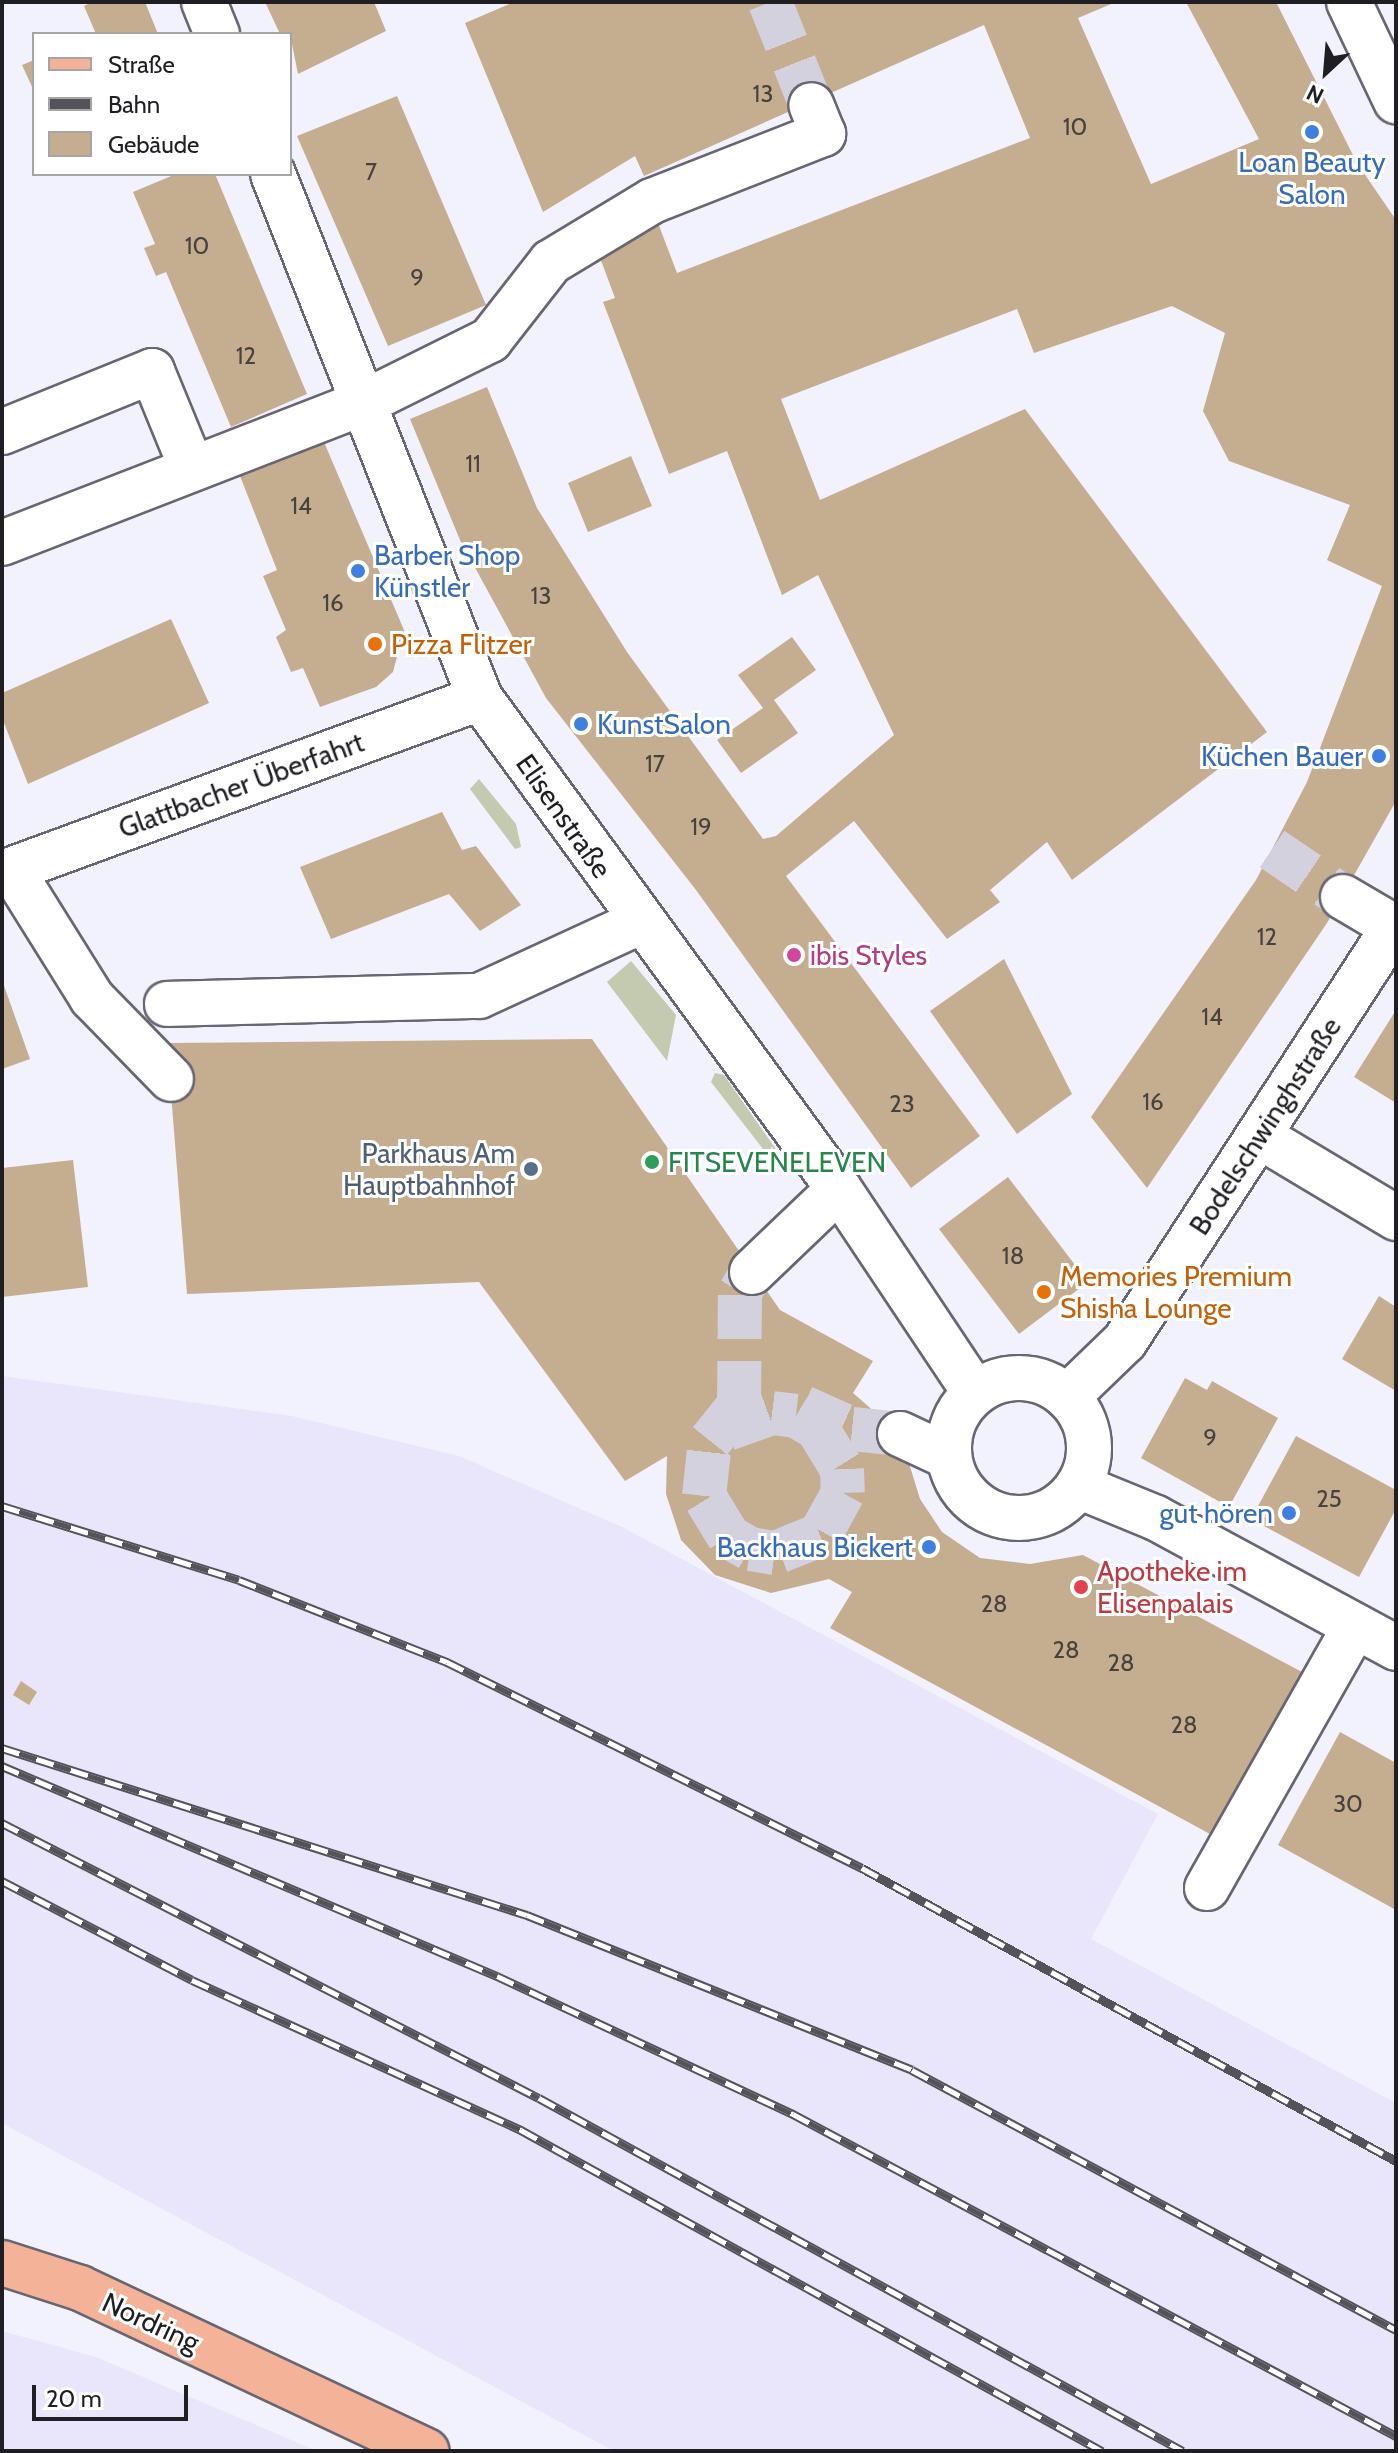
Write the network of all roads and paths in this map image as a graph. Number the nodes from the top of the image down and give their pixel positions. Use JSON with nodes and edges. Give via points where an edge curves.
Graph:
{"nodes":[{"id":1,"x":204,"y":2,"type":"edge"},
{"id":2,"x":1349,"y":2,"type":"edge"},
{"id":3,"x":216,"y":32,"type":"edge"},
{"id":4,"x":1396,"y":101,"type":"edge"},
{"id":5,"x":811,"y":105,"type":"tunnel mouth"},
{"id":6,"x":274,"y":176,"type":"edge"},
{"id":7,"x":365,"y":402,"type":"junction"},
{"id":8,"x":2,"y":432,"type":"edge"},
{"id":9,"x":191,"y":466,"type":"junction"},
{"id":10,"x":2,"y":543,"type":"edge"},
{"id":11,"x":480,"y":698,"type":"junction"},
{"id":12,"x":7,"y":872,"type":"edge"},
{"id":13,"x":1343,"y":897,"type":"tunnel mouth"},
{"id":14,"x":640,"y":922,"type":"junction"},
{"id":15,"x":1395,"y":926,"type":"edge"},
{"id":16,"x":167,"y":1004,"type":"dead end"},
{"id":17,"x":171,"y":1079,"type":"dead end"},
{"id":18,"x":1259,"y":1136,"type":"junction"},
{"id":19,"x":839,"y":1189,"type":"junction"},
{"id":20,"x":1396,"y":1218,"type":"edge"},
{"id":21,"x":752,"y":1272,"type":"tunnel mouth"},
{"id":22,"x":975,"y":1393,"type":"junction"},
{"id":23,"x":1067,"y":1397,"type":"junction"},
{"id":24,"x":900,"y":1434,"type":"tunnel mouth"},
{"id":25,"x":949,"y":1457,"type":"junction"},
{"id":26,"x":1078,"y":1486,"type":"junction"},
{"id":27,"x":1355,"y":1626,"type":"junction"},
{"id":28,"x":1396,"y":1648,"type":"edge"},
{"id":29,"x":1207,"y":1888,"type":"dead end"},
{"id":30,"x":2,"y":2263,"type":"edge"},
{"id":31,"x":427,"y":2451,"type":"edge"}],
"edges":[{"from":1,"to":3,"type":"street"},
{"from":2,"to":4,"type":"street"},
{"from":5,"to":7,"type":"street","via":[[823,134],[652,201],[551,262],[490,340]]},
{"from":6,"to":7,"type":"street","name":"Elisenstraße"},
{"from":7,"to":9,"type":"street"},
{"from":7,"to":11,"type":"street","name":"Elisenstraße"},
{"from":8,"to":9,"type":"street","via":[[152,371]]},
{"from":9,"to":10,"type":"street"},
{"from":11,"to":12,"type":"street","name":"Glattbacher Überfahrt"},
{"from":11,"to":14,"type":"street","name":"Elisenstraße"},
{"from":12,"to":17,"type":"street","via":[[92,998]]},
{"from":13,"to":15,"type":"street"},
{"from":14,"to":16,"type":"street","via":[[479,996]]},
{"from":14,"to":19,"type":"street","name":"Elisenstraße"},
{"from":15,"to":18,"type":"street","name":"Bodelschwinghstraße"},
{"from":18,"to":20,"type":"street"},
{"from":18,"to":23,"type":"street","name":"Bodelschwinghstraße","via":[[1125,1341]]},
{"from":19,"to":21,"type":"street"},
{"from":19,"to":22,"type":"street","name":"Elisenstraße"},
{"from":22,"to":23,"type":"street","via":[[1022,1377]]},
{"from":22,"to":25,"type":"street","via":[[953,1423]]},
{"from":23,"to":26,"type":"street","via":[[1089,1439]]},
{"from":24,"to":25,"type":"street"},
{"from":25,"to":26,"type":"street","via":[[967,1495],[1004,1517],[1054,1510]]},
{"from":26,"to":27,"type":"street","via":[[1156,1518]]},
{"from":27,"to":28,"type":"street"},
{"from":27,"to":29,"type":"street"},
{"from":30,"to":31,"type":"main road","name":"Nordring","via":[[80,2288]]}]}
